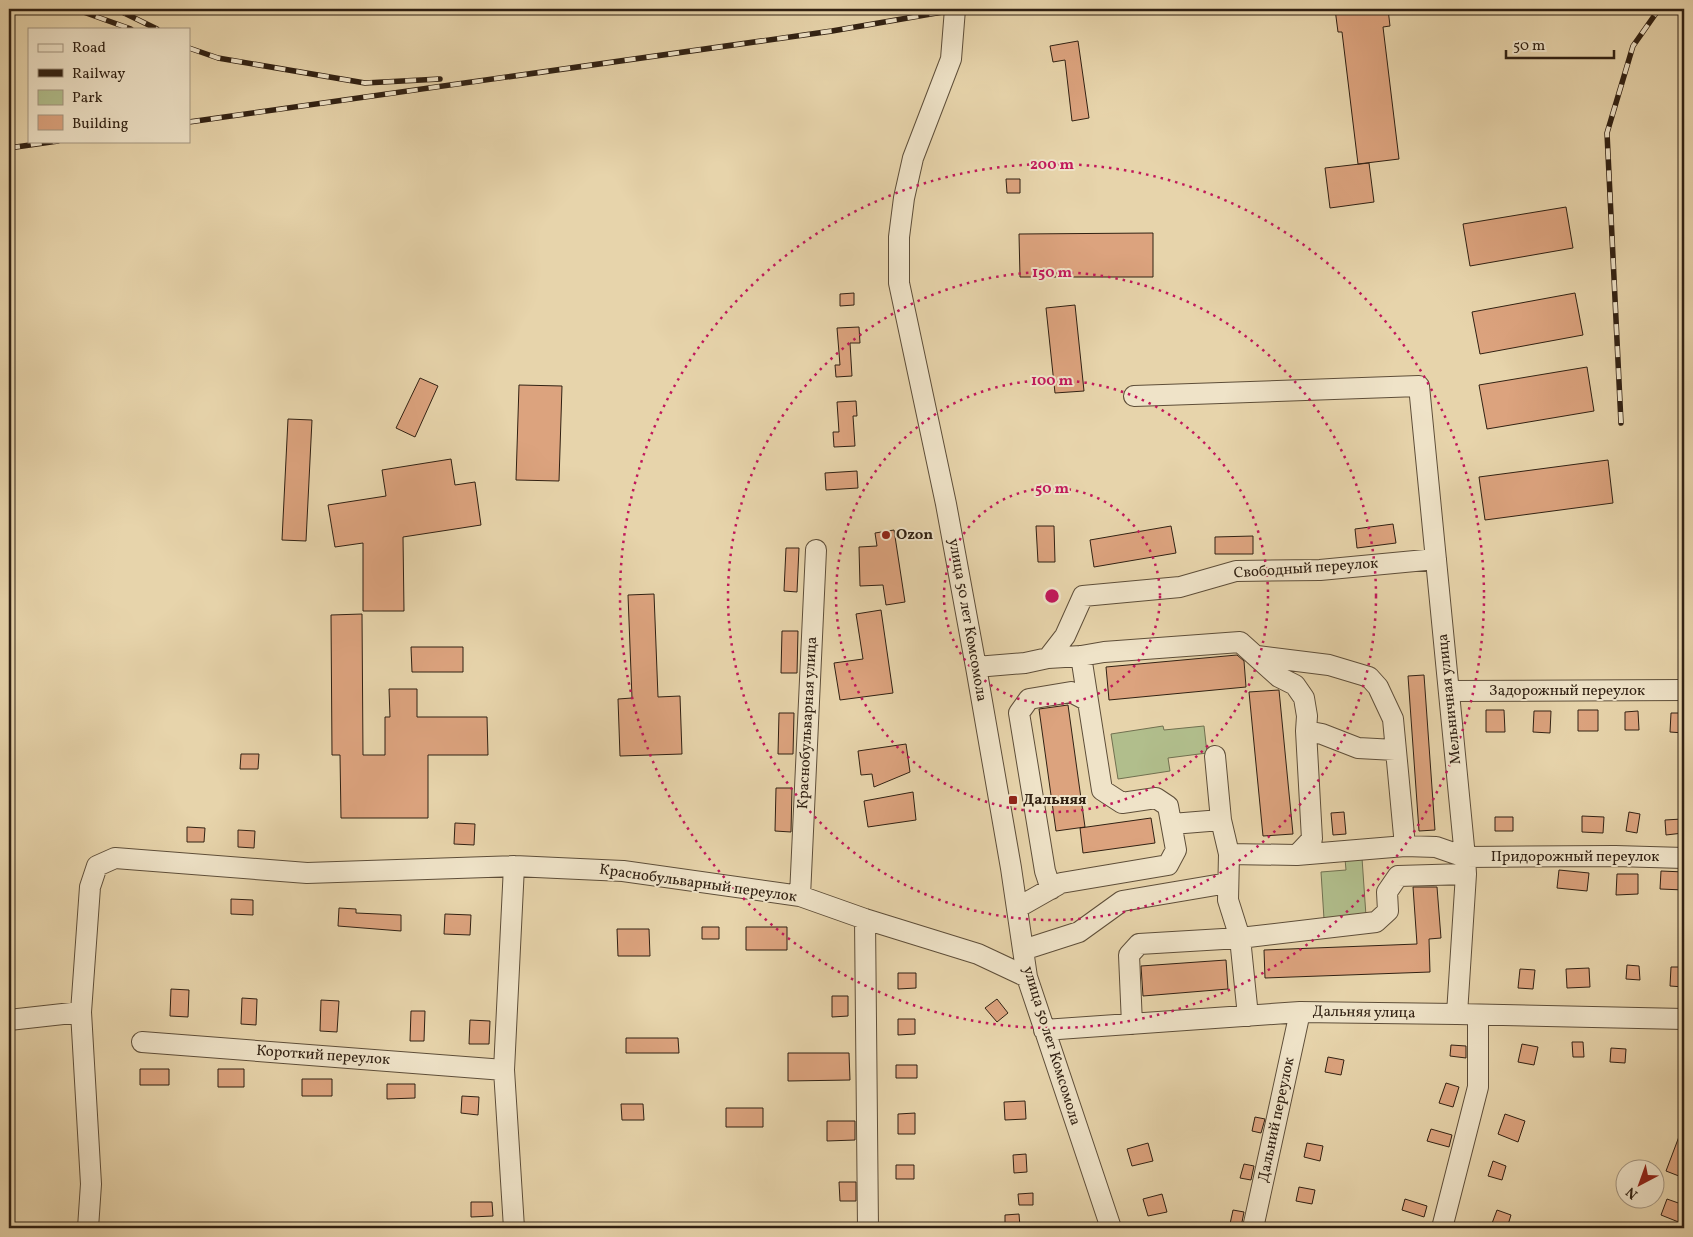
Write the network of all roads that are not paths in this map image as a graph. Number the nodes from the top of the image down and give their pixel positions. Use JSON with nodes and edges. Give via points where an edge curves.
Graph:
{"nodes":[{"id":1,"x":955,"y":9,"type":"edge"},
{"id":2,"x":1134,"y":396,"type":"dead end"},
{"id":3,"x":816,"y":550,"type":"dead end"},
{"id":4,"x":1436,"y":559,"type":"junction"},
{"id":5,"x":1081,"y":656,"type":"junction"},
{"id":6,"x":1257,"y":656,"type":"junction"},
{"id":7,"x":1048,"y":658,"type":"junction"},
{"id":8,"x":976,"y":667,"type":"junction"},
{"id":9,"x":1684,"y":690,"type":"edge"},
{"id":10,"x":1449,"y":691,"type":"junction"},
{"id":11,"x":1088,"y":701,"type":"junction"},
{"id":12,"x":1306,"y":731,"type":"junction"},
{"id":13,"x":1022,"y":732,"type":"junction"},
{"id":14,"x":989,"y":739,"type":"junction"},
{"id":15,"x":1395,"y":750,"type":"junction"},
{"id":16,"x":1215,"y":756,"type":"dead end"},
{"id":17,"x":1221,"y":820,"type":"junction"},
{"id":18,"x":1172,"y":824,"type":"junction"},
{"id":19,"x":1405,"y":846,"type":"junction"},
{"id":20,"x":1229,"y":854,"type":"junction"},
{"id":21,"x":1297,"y":855,"type":"junction"},
{"id":22,"x":1684,"y":858,"type":"edge"},
{"id":23,"x":514,"y":866,"type":"junction"},
{"id":24,"x":1466,"y":866,"type":"junction"},
{"id":25,"x":1228,"y":883,"type":"junction"},
{"id":26,"x":1051,"y":889,"type":"junction"},
{"id":27,"x":800,"y":896,"type":"junction"},
{"id":28,"x":1017,"y":908,"type":"junction"},
{"id":29,"x":865,"y":919,"type":"junction"},
{"id":30,"x":1240,"y":938,"type":"junction"},
{"id":31,"x":1023,"y":950,"type":"junction"},
{"id":32,"x":1027,"y":977,"type":"junction"},
{"id":33,"x":80,"y":1012,"type":"junction"},
{"id":34,"x":1300,"y":1012,"type":"junction"},
{"id":35,"x":1457,"y":1014,"type":"junction"},
{"id":36,"x":1478,"y":1015,"type":"junction"},
{"id":37,"x":1248,"y":1016,"type":"junction"},
{"id":38,"x":1684,"y":1019,"type":"edge"},
{"id":39,"x":9,"y":1020,"type":"edge"},
{"id":40,"x":1132,"y":1024,"type":"junction"},
{"id":41,"x":1044,"y":1030,"type":"junction"},
{"id":42,"x":142,"y":1042,"type":"dead end"},
{"id":43,"x":504,"y":1070,"type":"junction"},
{"id":44,"x":88,"y":1228,"type":"edge"},
{"id":45,"x":514,"y":1228,"type":"edge"},
{"id":46,"x":868,"y":1228,"type":"edge"},
{"id":47,"x":1111,"y":1228,"type":"edge"},
{"id":48,"x":1253,"y":1228,"type":"edge"},
{"id":49,"x":1442,"y":1228,"type":"edge"}],
"edges":[{"from":1,"to":8,"type":"street","name":"улица 50 лет Комсомола","via":[[951,59],[913,158],[904,198],[899,237],[899,283],[946,504]]},
{"from":2,"to":4,"type":"street","name":"Мельничная улица","via":[[1419,386]]},
{"from":3,"to":27,"type":"street","name":"Краснобульварная улица"},
{"from":4,"to":7,"type":"street","name":"Свободный переулок","via":[[1320,570],[1236,571],[1180,587],[1083,596],[1065,636]]},
{"from":4,"to":10,"type":"street","name":"Мельничная улица"},
{"from":5,"to":6,"type":"street","via":[[1240,642]]},
{"from":5,"to":7,"type":"street"},
{"from":5,"to":11,"type":"street"},
{"from":6,"to":12,"type":"street","via":[[1279,677],[1295,685],[1304,698]]},
{"from":6,"to":15,"type":"street","via":[[1329,665],[1369,677],[1378,687],[1392,719]]},
{"from":7,"to":8,"type":"street"},
{"from":8,"to":14,"type":"street","name":"улица 50 лет Комсомола"},
{"from":9,"to":10,"type":"street","name":"Задорожный переулок"},
{"from":10,"to":24,"type":"street","name":"Мельничная улица"},
{"from":11,"to":13,"type":"street","via":[[1071,692],[1029,699],[1019,713]]},
{"from":11,"to":18,"type":"street","via":[[1102,790],[1122,803],[1156,798],[1168,806]]},
{"from":12,"to":15,"type":"street","via":[[1358,748]]},
{"from":12,"to":21,"type":"street","via":[[1312,839]]},
{"from":13,"to":14,"type":"street"},
{"from":13,"to":26,"type":"street","via":[[1044,871]]},
{"from":14,"to":28,"type":"street","name":"улица 50 лет Комсомола"},
{"from":15,"to":19,"type":"street"},
{"from":16,"to":17,"type":"street"},
{"from":17,"to":18,"type":"street"},
{"from":17,"to":20,"type":"street"},
{"from":18,"to":26,"type":"street","via":[[1176,850],[1168,865],[1061,883]]},
{"from":19,"to":21,"type":"street"},
{"from":19,"to":24,"type":"street","via":[[1436,847]]},
{"from":20,"to":21,"type":"street"},
{"from":20,"to":25,"type":"street"},
{"from":22,"to":24,"type":"street","name":"Придорожный переулок","via":[[1615,856]]},
{"from":23,"to":27,"type":"street","name":"Краснобульварный переулок","via":[[623,871]]},
{"from":23,"to":33,"type":"street","name":"Краснобульварный переулок","via":[[307,873],[115,858],[97,866],[90,888]]},
{"from":23,"to":43,"type":"street"},
{"from":24,"to":30,"type":"street","name":"Придорожный переулок","via":[[1398,876],[1386,892],[1388,911],[1376,922]]},
{"from":24,"to":35,"type":"street","name":"Мельничная улица"},
{"from":25,"to":30,"type":"street","via":[[1228,900]]},
{"from":25,"to":31,"type":"street","via":[[1122,900],[1079,932]]},
{"from":26,"to":28,"type":"street"},
{"from":27,"to":29,"type":"street","name":"Краснобульварный переулок"},
{"from":28,"to":31,"type":"street","name":"улица 50 лет Комсомола"},
{"from":29,"to":32,"type":"street","name":"Краснобульварный переулок","via":[[978,954]]},
{"from":29,"to":46,"type":"street"},
{"from":30,"to":37,"type":"street"},
{"from":30,"to":40,"type":"street","via":[[1139,944],[1129,956]]},
{"from":31,"to":32,"type":"street","name":"улица 50 лет Комсомола"},
{"from":32,"to":41,"type":"street","name":"улица 50 лет Комсомола"},
{"from":33,"to":39,"type":"street"},
{"from":33,"to":44,"type":"street","via":[[91,1184]]},
{"from":34,"to":35,"type":"street","name":"Дальняя улица"},
{"from":34,"to":37,"type":"street","name":"Дальняя улица"},
{"from":34,"to":48,"type":"street","name":"Дальний переулок"},
{"from":35,"to":36,"type":"street","name":"Дальняя улица"},
{"from":36,"to":38,"type":"street","name":"Дальняя улица"},
{"from":36,"to":49,"type":"street","via":[[1478,1087]]},
{"from":37,"to":40,"type":"street","name":"Дальняя улица"},
{"from":40,"to":41,"type":"street","name":"Дальняя улица"},
{"from":41,"to":47,"type":"street","name":"улица 50 лет Комсомола"},
{"from":42,"to":43,"type":"street","name":"Короткий переулок"},
{"from":43,"to":45,"type":"street"}]}
